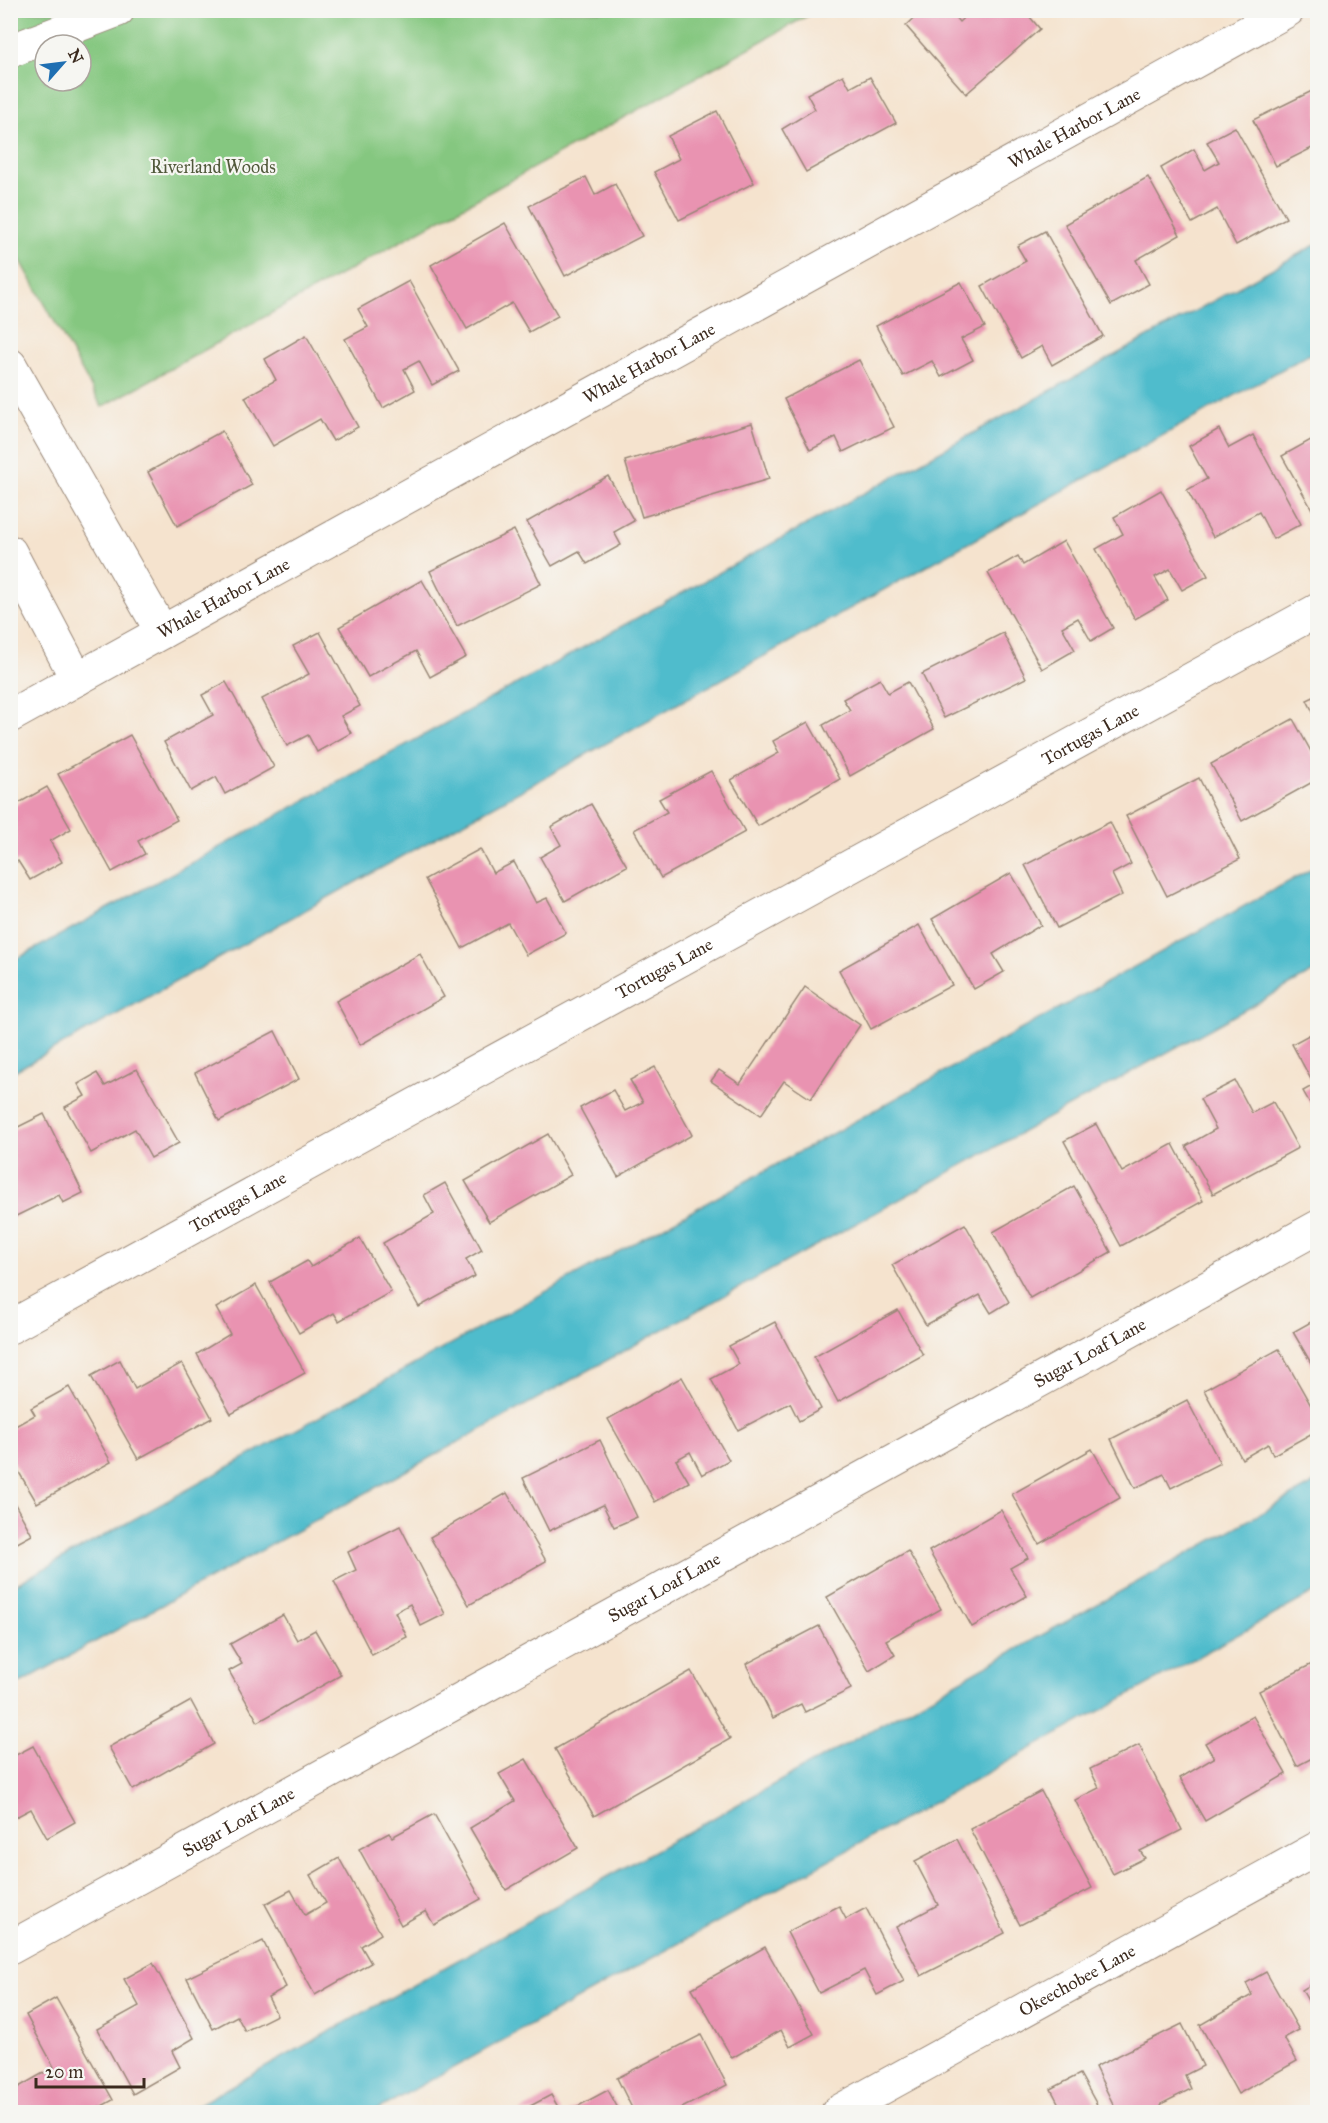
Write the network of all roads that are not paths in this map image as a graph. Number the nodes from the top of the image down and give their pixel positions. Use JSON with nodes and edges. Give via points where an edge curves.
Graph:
{"nodes":[{"id":1,"x":118,"y":10,"type":"edge"},
{"id":2,"x":1288,"y":10,"type":"edge"},
{"id":3,"x":10,"y":51,"type":"edge"},
{"id":4,"x":10,"y":365,"type":"edge"},
{"id":5,"x":10,"y":552,"type":"edge"},
{"id":6,"x":1317,"y":610,"type":"edge"},
{"id":7,"x":162,"y":632,"type":"junction"},
{"id":8,"x":76,"y":679,"type":"junction"},
{"id":9,"x":10,"y":716,"type":"edge"},
{"id":10,"x":1317,"y":1227,"type":"edge"},
{"id":11,"x":10,"y":1327,"type":"edge"},
{"id":12,"x":1317,"y":1848,"type":"edge"},
{"id":13,"x":10,"y":1948,"type":"edge"},
{"id":14,"x":838,"y":2112,"type":"edge"}],
"edges":[{"from":1,"to":3,"type":"street"},
{"from":2,"to":7,"type":"street","name":"Whale Harbor Lane"},
{"from":4,"to":7,"type":"street"},
{"from":5,"to":8,"type":"street"},
{"from":6,"to":11,"type":"street","name":"Tortugas Lane"},
{"from":7,"to":8,"type":"street","name":"Whale Harbor Lane"},
{"from":8,"to":9,"type":"street","name":"Whale Harbor Lane"},
{"from":10,"to":13,"type":"street","name":"Sugar Loaf Lane"},
{"from":12,"to":14,"type":"street","name":"Okeechobee Lane"}]}
